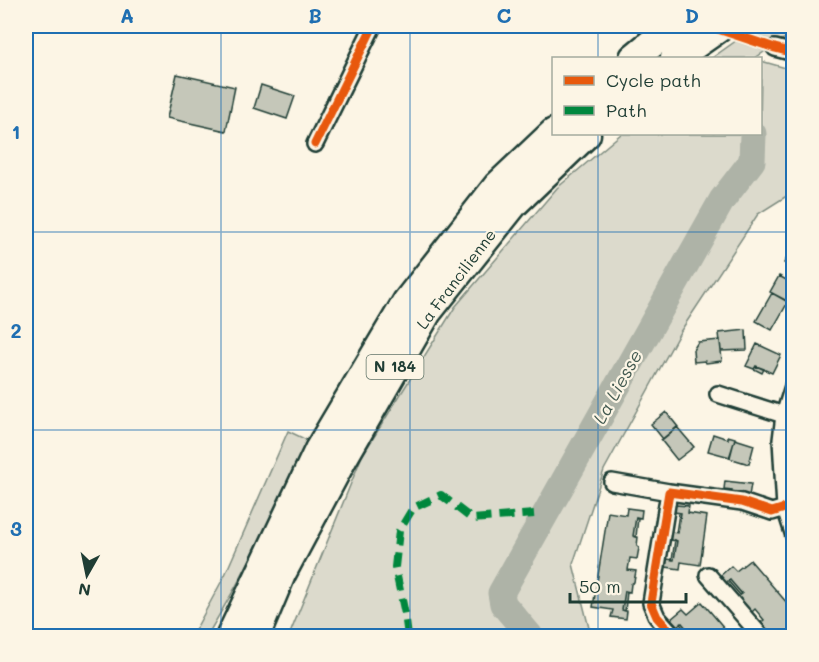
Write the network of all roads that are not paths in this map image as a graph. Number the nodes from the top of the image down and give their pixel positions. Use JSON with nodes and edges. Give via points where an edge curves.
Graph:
{"nodes":[{"id":1,"x":373,"y":26,"type":"edge"},
{"id":2,"x":673,"y":26,"type":"edge"},
{"id":3,"x":721,"y":26,"type":"edge"},
{"id":4,"x":775,"y":48,"type":"tunnel mouth"},
{"id":5,"x":794,"y":53,"type":"edge"},
{"id":6,"x":635,"y":57,"type":"edge"},
{"id":7,"x":676,"y":57,"type":"edge"},
{"id":8,"x":552,"y":135,"type":"edge"},
{"id":9,"x":585,"y":135,"type":"edge"},
{"id":10,"x":315,"y":144,"type":"dead end"},
{"id":11,"x":794,"y":383,"type":"edge"},
{"id":12,"x":718,"y":394,"type":"dead end"},
{"id":13,"x":784,"y":415,"type":"junction"},
{"id":14,"x":612,"y":482,"type":"dead end"},
{"id":15,"x":669,"y":492,"type":"junction"},
{"id":16,"x":785,"y":508,"type":"junction"},
{"id":17,"x":794,"y":536,"type":"edge"},
{"id":18,"x":708,"y":575,"type":"dead end"},
{"id":19,"x":243,"y":611,"type":"junction"},
{"id":20,"x":218,"y":636,"type":"edge"},
{"id":21,"x":231,"y":636,"type":"edge"},
{"id":22,"x":255,"y":636,"type":"edge"},
{"id":23,"x":674,"y":636,"type":"edge"},
{"id":24,"x":761,"y":636,"type":"edge"}],
"edges":[{"from":1,"to":10,"type":"street"},
{"from":2,"to":6,"type":"highway"},
{"from":3,"to":7,"type":"highway"},
{"from":4,"to":5,"type":"street"},
{"from":8,"to":19,"type":"highway","name":"La Francilienne","number":"N 184","via":[[498,186],[406,302],[319,450]]},
{"from":9,"to":22,"type":"highway","name":"La Francilienne","number":"N 184","via":[[514,203],[427,312],[286,564]]},
{"from":11,"to":13,"type":"street"},
{"from":12,"to":13,"type":"street"},
{"from":13,"to":16,"type":"street","via":[[781,440]]},
{"from":14,"to":15,"type":"street"},
{"from":15,"to":16,"type":"street","via":[[742,502],[772,512]]},
{"from":15,"to":23,"type":"street","via":[[651,603]]},
{"from":16,"to":17,"type":"street"},
{"from":18,"to":24,"type":"street"},
{"from":19,"to":20,"type":"highway"},
{"from":19,"to":21,"type":"highway","name":"La Francilienne","number":"N 184"}]}
